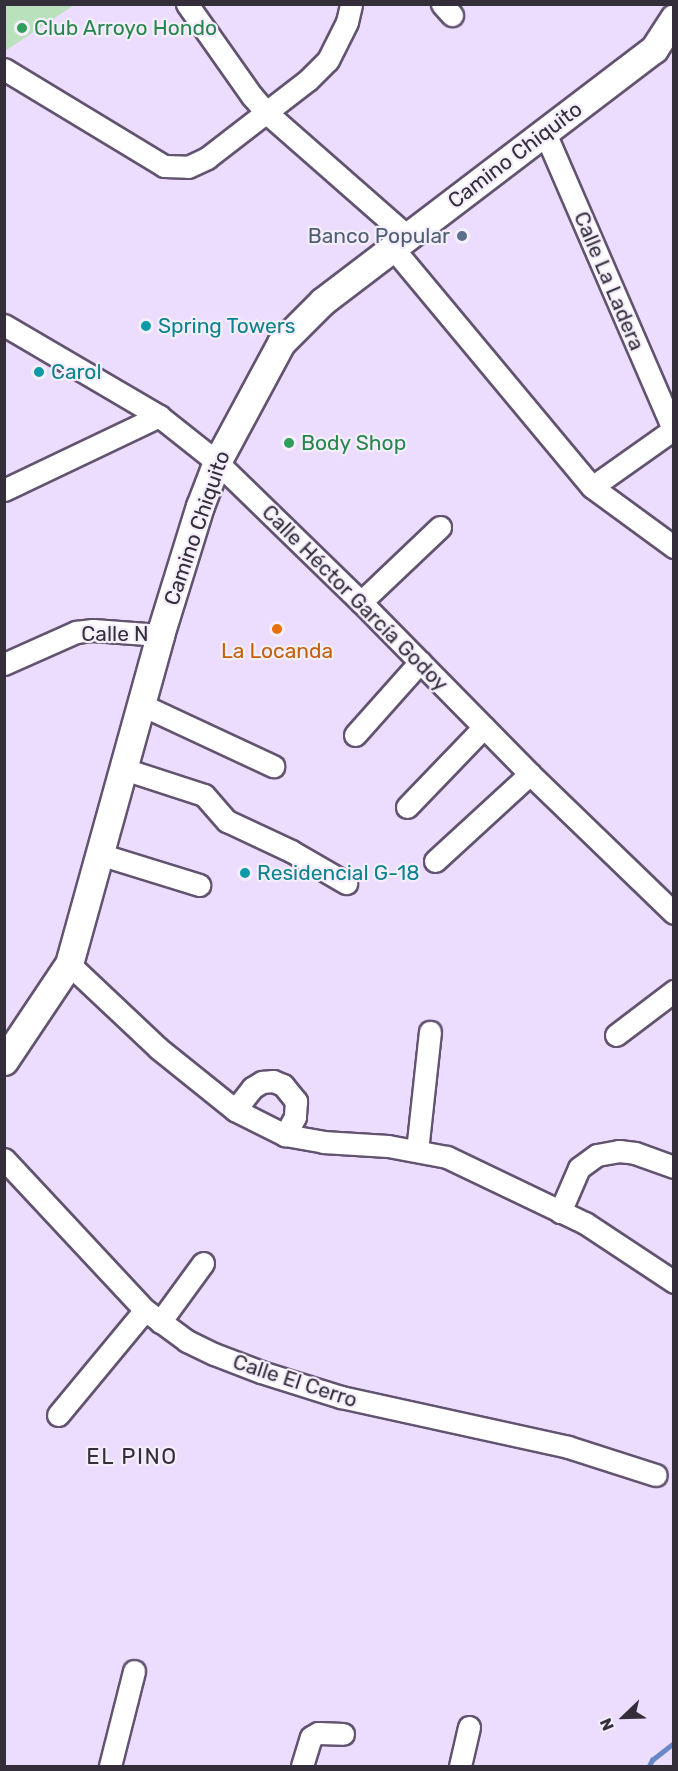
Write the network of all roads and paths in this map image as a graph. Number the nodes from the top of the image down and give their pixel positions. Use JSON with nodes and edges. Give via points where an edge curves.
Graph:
{"nodes":[{"id":1,"x":188,"y":4,"type":"edge"},
{"id":2,"x":351,"y":4,"type":"edge"},
{"id":3,"x":669,"y":38,"type":"edge"},
{"id":4,"x":4,"y":69,"type":"edge"},
{"id":5,"x":267,"y":113,"type":"junction"},
{"id":6,"x":545,"y":133,"type":"junction"},
{"id":7,"x":400,"y":242,"type":"junction"},
{"id":8,"x":4,"y":325,"type":"edge"},
{"id":9,"x":159,"y":416,"type":"junction"},
{"id":10,"x":673,"y":429,"type":"edge"},
{"id":11,"x":217,"y":462,"type":"junction"},
{"id":12,"x":592,"y":487,"type":"junction"},
{"id":13,"x":4,"y":489,"type":"edge"},
{"id":14,"x":440,"y":528,"type":"dead end"},
{"id":15,"x":674,"y":547,"type":"edge"},
{"id":16,"x":361,"y":602,"type":"junction"},
{"id":17,"x":160,"y":634,"type":"junction"},
{"id":18,"x":420,"y":662,"type":"junction"},
{"id":19,"x":4,"y":664,"type":"edge"},
{"id":20,"x":142,"y":705,"type":"junction"},
{"id":21,"x":484,"y":727,"type":"junction"},
{"id":22,"x":356,"y":735,"type":"dead end"},
{"id":23,"x":273,"y":766,"type":"dead end"},
{"id":24,"x":124,"y":769,"type":"junction"},
{"id":25,"x":530,"y":774,"type":"junction"},
{"id":26,"x":407,"y":807,"type":"dead end"},
{"id":27,"x":99,"y":854,"type":"junction"},
{"id":28,"x":435,"y":861,"type":"dead end"},
{"id":29,"x":346,"y":883,"type":"dead end"},
{"id":30,"x":199,"y":885,"type":"dead end"},
{"id":31,"x":674,"y":914,"type":"edge"},
{"id":32,"x":69,"y":964,"type":"junction"},
{"id":33,"x":674,"y":991,"type":"edge"},
{"id":34,"x":430,"y":1032,"type":"dead end"},
{"id":35,"x":616,"y":1035,"type":"dead end"},
{"id":36,"x":4,"y":1061,"type":"edge"},
{"id":37,"x":235,"y":1110,"type":"junction"},
{"id":38,"x":285,"y":1135,"type":"junction"},
{"id":39,"x":417,"y":1151,"type":"junction"},
{"id":40,"x":4,"y":1159,"type":"edge"},
{"id":41,"x":674,"y":1167,"type":"edge"},
{"id":42,"x":560,"y":1212,"type":"junction"},
{"id":43,"x":203,"y":1263,"type":"dead end"},
{"id":44,"x":674,"y":1282,"type":"edge"},
{"id":45,"x":153,"y":1316,"type":"junction"},
{"id":46,"x":58,"y":1415,"type":"dead end"},
{"id":47,"x":656,"y":1475,"type":"dead end"},
{"id":48,"x":134,"y":1671,"type":"dead end"},
{"id":49,"x":469,"y":1727,"type":"dead end"},
{"id":50,"x":343,"y":1734,"type":"dead end"},
{"id":51,"x":110,"y":1767,"type":"edge"},
{"id":52,"x":302,"y":1767,"type":"edge"},
{"id":53,"x":460,"y":1767,"type":"edge"}],
"edges":[{"from":1,"to":5,"type":"street"},
{"from":2,"to":5,"type":"street","via":[[328,60]]},
{"from":3,"to":6,"type":"main road","name":"Camino Chiquito"},
{"from":4,"to":5,"type":"street","via":[[164,166],[175,168],[207,158]]},
{"from":5,"to":7,"type":"street"},
{"from":6,"to":7,"type":"main road","name":"Camino Chiquito"},
{"from":6,"to":10,"type":"street","name":"Calle La Ladera"},
{"from":7,"to":11,"type":"main road","name":"Camino Chiquito","via":[[323,302],[281,343]]},
{"from":7,"to":12,"type":"street"},
{"from":8,"to":9,"type":"street","name":"Calle Héctor García Godoy"},
{"from":9,"to":11,"type":"street","name":"Calle Héctor García Godoy"},
{"from":9,"to":13,"type":"street"},
{"from":10,"to":12,"type":"street"},
{"from":11,"to":16,"type":"street","name":"Calle Héctor García Godoy"},
{"from":11,"to":17,"type":"main road","name":"Camino Chiquito"},
{"from":12,"to":15,"type":"street"},
{"from":14,"to":16,"type":"street"},
{"from":16,"to":18,"type":"street","name":"Calle Héctor García Godoy"},
{"from":17,"to":19,"type":"street","name":"Calle N","via":[[76,632]]},
{"from":17,"to":20,"type":"main road","name":"Camino Chiquito"},
{"from":18,"to":21,"type":"street","name":"Calle Héctor García Godoy"},
{"from":18,"to":22,"type":"street"},
{"from":20,"to":23,"type":"street"},
{"from":20,"to":24,"type":"main road","name":"Camino Chiquito"},
{"from":21,"to":25,"type":"street","name":"Calle Héctor García Godoy"},
{"from":21,"to":26,"type":"street"},
{"from":24,"to":27,"type":"main road","name":"Camino Chiquito"},
{"from":24,"to":29,"type":"street","via":[[204,795],[226,820]]},
{"from":25,"to":28,"type":"street"},
{"from":25,"to":31,"type":"street","name":"Calle Héctor García Godoy"},
{"from":27,"to":30,"type":"street"},
{"from":27,"to":32,"type":"main road","name":"Camino Chiquito"},
{"from":32,"to":36,"type":"main road","name":"Camino Chiquito"},
{"from":32,"to":37,"type":"street","via":[[158,1048]]},
{"from":33,"to":35,"type":"street"},
{"from":34,"to":39,"type":"street"},
{"from":37,"to":38,"type":"street"},
{"from":37,"to":38,"type":"street","via":[[252,1088],[262,1082],[284,1085],[296,1101],[295,1117]]},
{"from":38,"to":39,"type":"street"},
{"from":39,"to":42,"type":"street","via":[[447,1157]]},
{"from":40,"to":45,"type":"street","name":"Calle El Cerro"},
{"from":41,"to":42,"type":"street","via":[[627,1152],[597,1155],[579,1168]]},
{"from":42,"to":44,"type":"street","via":[[585,1223]]},
{"from":43,"to":45,"type":"street"},
{"from":45,"to":46,"type":"street"},
{"from":45,"to":47,"type":"street","name":"Calle El Cerro","via":[[188,1341],[272,1376],[378,1407],[568,1447]]},
{"from":48,"to":51,"type":"street"},
{"from":49,"to":53,"type":"street"},
{"from":50,"to":52,"type":"street","via":[[318,1733],[311,1737]]}]}
